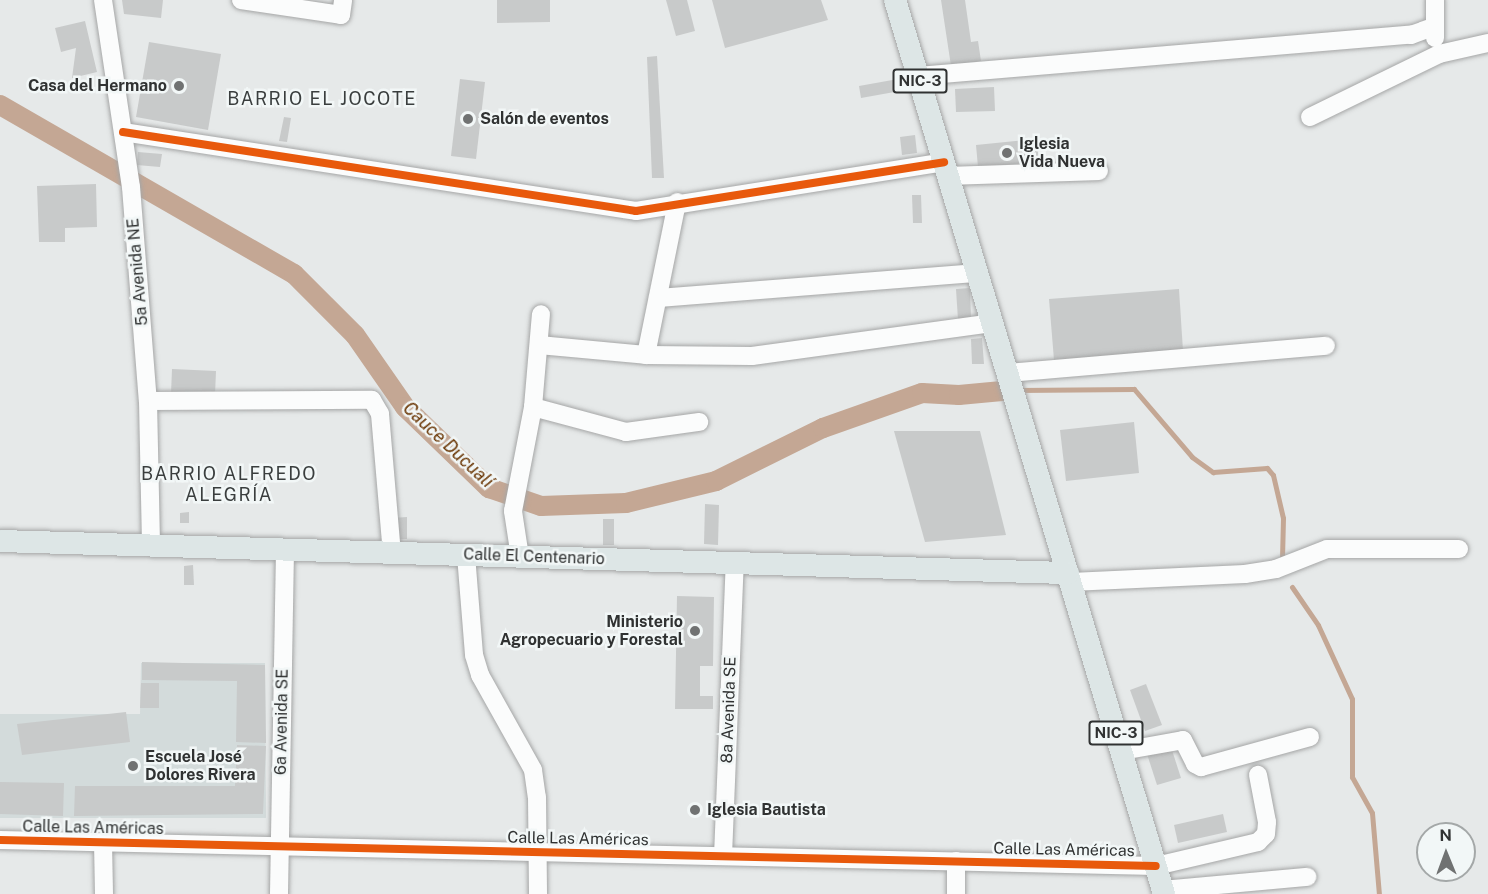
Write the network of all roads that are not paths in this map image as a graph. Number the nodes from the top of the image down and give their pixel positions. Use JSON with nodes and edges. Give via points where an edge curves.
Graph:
{"nodes":[{"id":1,"x":103,"y":0,"type":"edge"},
{"id":2,"x":241,"y":0,"type":"edge"},
{"id":3,"x":343,"y":0,"type":"edge"},
{"id":4,"x":896,"y":0,"type":"edge"},
{"id":5,"x":1435,"y":0,"type":"edge"},
{"id":6,"x":1433,"y":27,"type":"junction"},
{"id":7,"x":1488,"y":43,"type":"edge"},
{"id":8,"x":1439,"y":54,"type":"junction"},
{"id":9,"x":918,"y":76,"type":"junction"},
{"id":10,"x":1310,"y":117,"type":"dead end"},
{"id":11,"x":123,"y":132,"type":"junction"},
{"id":12,"x":946,"y":169,"type":"junction"},
{"id":13,"x":1099,"y":171,"type":"dead end"},
{"id":14,"x":677,"y":202,"type":"junction"},
{"id":15,"x":978,"y":273,"type":"junction"},
{"id":16,"x":658,"y":298,"type":"junction"},
{"id":17,"x":542,"y":314,"type":"dead end"},
{"id":18,"x":992,"y":322,"type":"junction"},
{"id":19,"x":539,"y":345,"type":"junction"},
{"id":20,"x":1326,"y":346,"type":"dead end"},
{"id":21,"x":646,"y":355,"type":"junction"},
{"id":22,"x":1008,"y":373,"type":"junction"},
{"id":23,"x":148,"y":401,"type":"junction"},
{"id":24,"x":533,"y":407,"type":"junction"},
{"id":25,"x":699,"y":422,"type":"dead end"},
{"id":26,"x":0,"y":541,"type":"edge"},
{"id":27,"x":151,"y":546,"type":"junction"},
{"id":28,"x":1459,"y":549,"type":"dead end"},
{"id":29,"x":285,"y":550,"type":"junction"},
{"id":30,"x":392,"y":553,"type":"junction"},
{"id":31,"x":466,"y":555,"type":"junction"},
{"id":32,"x":520,"y":557,"type":"junction"},
{"id":33,"x":735,"y":563,"type":"junction"},
{"id":34,"x":1069,"y":577,"type":"junction"},
{"id":35,"x":1310,"y":737,"type":"dead end"},
{"id":36,"x":1122,"y":751,"type":"junction"},
{"id":37,"x":1258,"y":775,"type":"dead end"},
{"id":38,"x":0,"y":840,"type":"edge"},
{"id":39,"x":103,"y":842,"type":"junction"},
{"id":40,"x":280,"y":846,"type":"junction"},
{"id":41,"x":537,"y":852,"type":"junction"},
{"id":42,"x":723,"y":856,"type":"junction"},
{"id":43,"x":956,"y":861,"type":"junction"},
{"id":44,"x":1156,"y":866,"type":"junction"},
{"id":45,"x":1307,"y":877,"type":"dead end"},
{"id":46,"x":1163,"y":892,"type":"edge"},
{"id":47,"x":104,"y":894,"type":"edge"},
{"id":48,"x":279,"y":894,"type":"edge"},
{"id":49,"x":538,"y":894,"type":"edge"},
{"id":50,"x":956,"y":894,"type":"edge"}],
"edges":[{"from":1,"to":11,"type":"street","name":"5a Avenida NE"},
{"from":2,"to":3,"type":"street","via":[[341,15]]},
{"from":4,"to":9,"type":"main road","number":"NIC-3"},
{"from":5,"to":6,"type":"street"},
{"from":6,"to":8,"type":"street"},
{"from":6,"to":9,"type":"street","via":[[1388,37]]},
{"from":7,"to":8,"type":"street"},
{"from":8,"to":10,"type":"street"},
{"from":9,"to":12,"type":"main road","number":"NIC-3"},
{"from":11,"to":14,"type":"street","via":[[537,199],[636,211]]},
{"from":11,"to":23,"type":"street","name":"5a Avenida NE"},
{"from":12,"to":13,"type":"street"},
{"from":12,"to":14,"type":"street"},
{"from":12,"to":15,"type":"main road","number":"NIC-3"},
{"from":14,"to":16,"type":"street"},
{"from":15,"to":16,"type":"street"},
{"from":15,"to":18,"type":"main road","number":"NIC-3"},
{"from":16,"to":21,"type":"street"},
{"from":17,"to":19,"type":"street"},
{"from":18,"to":21,"type":"street","via":[[752,356]]},
{"from":18,"to":22,"type":"main road","number":"NIC-3"},
{"from":19,"to":21,"type":"street"},
{"from":19,"to":24,"type":"street"},
{"from":20,"to":22,"type":"street"},
{"from":22,"to":34,"type":"main road","number":"NIC-3"},
{"from":23,"to":27,"type":"street","name":"5a Avenida NE"},
{"from":23,"to":30,"type":"street","via":[[372,400],[380,414]]},
{"from":24,"to":25,"type":"street","via":[[626,432]]},
{"from":24,"to":32,"type":"street","via":[[513,511]]},
{"from":26,"to":27,"type":"main road","name":"Calle El Centenario"},
{"from":27,"to":29,"type":"main road","name":"Calle El Centenario"},
{"from":28,"to":34,"type":"street","via":[[1328,549],[1276,568],[1245,574]]},
{"from":29,"to":30,"type":"main road","name":"Calle El Centenario"},
{"from":29,"to":40,"type":"street","name":"6a Avenida SE"},
{"from":30,"to":31,"type":"main road","name":"Calle El Centenario"},
{"from":31,"to":32,"type":"main road","name":"Calle El Centenario"},
{"from":31,"to":41,"type":"street","via":[[474,655],[480,675],[533,770]]},
{"from":32,"to":33,"type":"main road","name":"Calle El Centenario"},
{"from":33,"to":34,"type":"main road","name":"Calle El Centenario"},
{"from":33,"to":42,"type":"street","name":"8a Avenida SE"},
{"from":34,"to":36,"type":"main road","number":"NIC-3"},
{"from":35,"to":36,"type":"street","via":[[1202,767],[1195,764],[1183,740]]},
{"from":36,"to":44,"type":"main road","number":"NIC-3"},
{"from":37,"to":44,"type":"street","name":"Calle Las Américas","via":[[1267,822],[1266,834],[1258,842]]},
{"from":38,"to":39,"type":"street","name":"Calle Las Américas"},
{"from":39,"to":40,"type":"street","name":"Calle Las Américas"},
{"from":39,"to":47,"type":"street"},
{"from":40,"to":41,"type":"street","name":"Calle Las Américas"},
{"from":40,"to":48,"type":"street","name":"6a Avenida SE"},
{"from":41,"to":42,"type":"street","name":"Calle Las Américas"},
{"from":41,"to":49,"type":"street"},
{"from":42,"to":43,"type":"street","name":"Calle Las Américas"},
{"from":43,"to":44,"type":"street","name":"Calle Las Américas"},
{"from":43,"to":50,"type":"street"},
{"from":44,"to":46,"type":"main road","number":"NIC-3"},
{"from":45,"to":46,"type":"street"}]}
